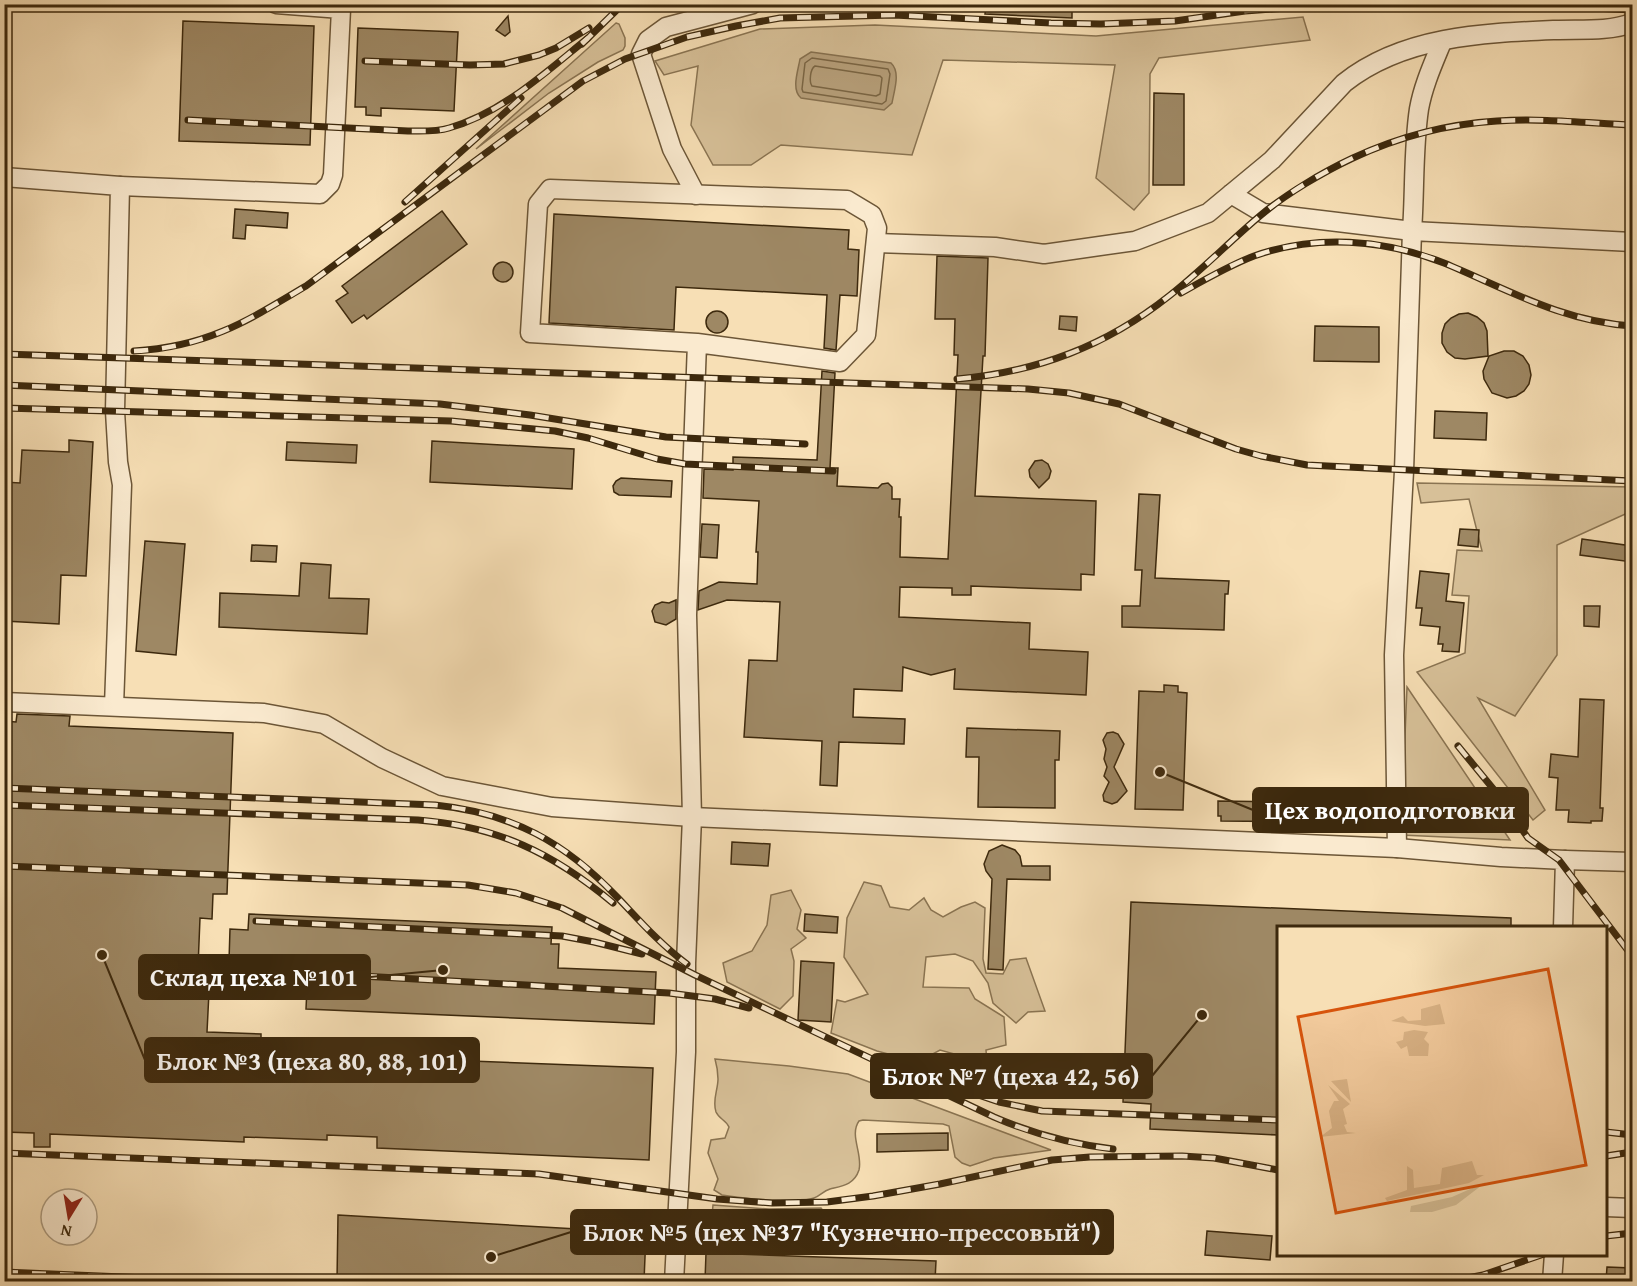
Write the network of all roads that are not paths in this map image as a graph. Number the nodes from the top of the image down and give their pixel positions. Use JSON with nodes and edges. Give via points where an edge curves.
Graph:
{"nodes":[{"id":1,"x":276,"y":4,"type":"edge"},
{"id":2,"x":753,"y":4,"type":"edge"},
{"id":3,"x":1632,"y":23,"type":"edge"},
{"id":4,"x":1442,"y":42,"type":"junction"},
{"id":5,"x":4,"y":177,"type":"edge"},
{"id":6,"x":120,"y":186,"type":"junction"},
{"id":7,"x":1231,"y":194,"type":"junction"},
{"id":8,"x":696,"y":195,"type":"junction"},
{"id":9,"x":1412,"y":231,"type":"junction"},
{"id":10,"x":1632,"y":242,"type":"edge"},
{"id":11,"x":876,"y":243,"type":"junction"},
{"id":12,"x":697,"y":343,"type":"junction"},
{"id":13,"x":4,"y":702,"type":"edge"},
{"id":14,"x":114,"y":706,"type":"junction"},
{"id":15,"x":692,"y":817,"type":"junction"},
{"id":16,"x":1397,"y":848,"type":"junction"},
{"id":17,"x":1565,"y":860,"type":"junction"},
{"id":18,"x":1632,"y":862,"type":"edge"},
{"id":19,"x":1563,"y":926,"type":"edge"},
{"id":20,"x":1607,"y":1207,"type":"edge"},
{"id":21,"x":1632,"y":1208,"type":"edge"},
{"id":22,"x":1554,"y":1256,"type":"edge"},
{"id":23,"x":674,"y":1281,"type":"edge"},
{"id":24,"x":1552,"y":1281,"type":"edge"}],
"edges":[{"from":1,"to":6,"type":"lane","via":[[341,9],[333,175],[325,191],[320,194]]},
{"from":2,"to":8,"type":"lane","via":[[666,27],[648,40],[641,54],[672,149]]},
{"from":3,"to":4,"type":"lane","via":[[1602,29],[1492,33]]},
{"from":4,"to":7,"type":"lane","via":[[1402,51],[1358,72],[1272,160]]},
{"from":4,"to":9,"type":"lane","via":[[1419,108]]},
{"from":5,"to":6,"type":"lane"},
{"from":6,"to":14,"type":"lane","via":[[115,411],[122,485]]},
{"from":7,"to":9,"type":"lane","via":[[1263,213]]},
{"from":7,"to":11,"type":"lane","via":[[1208,213],[1135,241],[1044,254],[995,247]]},
{"from":8,"to":11,"type":"lane","via":[[847,200],[872,215],[877,228]]},
{"from":8,"to":12,"type":"lane","via":[[550,189],[538,204],[530,333]]},
{"from":9,"to":10,"type":"lane"},
{"from":9,"to":16,"type":"lane","via":[[1394,655]]},
{"from":11,"to":12,"type":"lane","via":[[866,335],[840,362]]},
{"from":12,"to":15,"type":"lane","via":[[687,615]]},
{"from":13,"to":14,"type":"lane"},
{"from":14,"to":15,"type":"lane","via":[[264,713],[324,724],[382,758],[442,786],[552,807]]},
{"from":15,"to":16,"type":"lane"},
{"from":15,"to":23,"type":"lane","via":[[686,1052]]},
{"from":16,"to":17,"type":"lane"},
{"from":17,"to":18,"type":"lane"},
{"from":17,"to":19,"type":"lane"},
{"from":20,"to":21,"type":"lane"},
{"from":22,"to":24,"type":"lane"}]}
